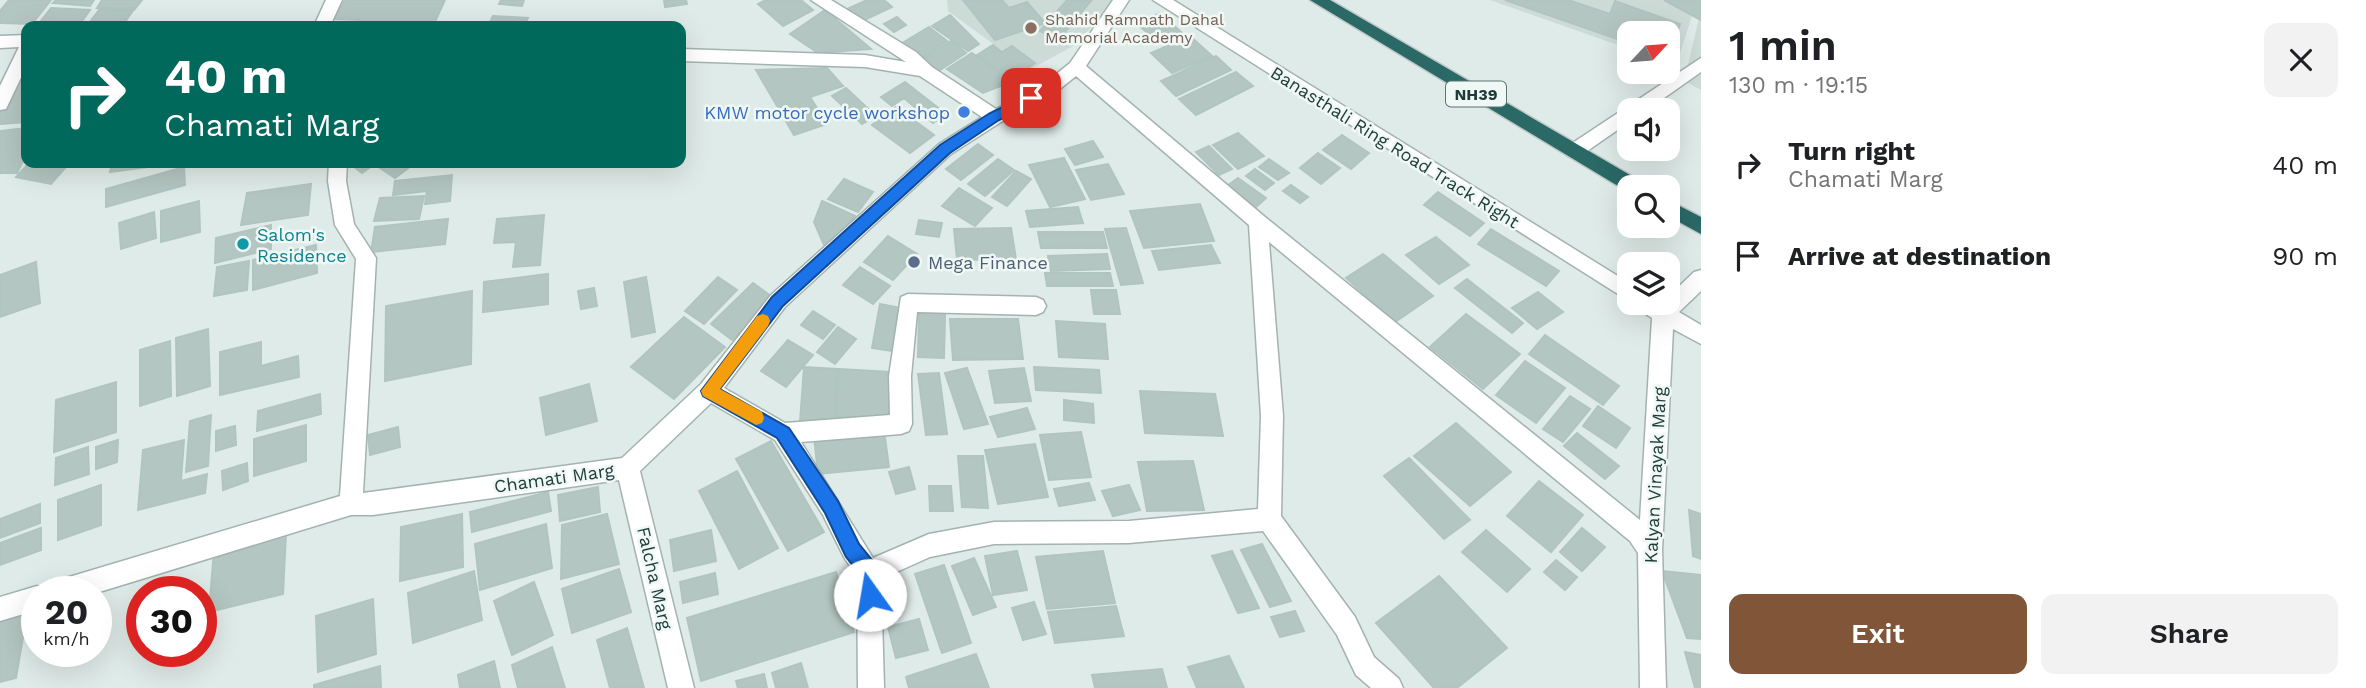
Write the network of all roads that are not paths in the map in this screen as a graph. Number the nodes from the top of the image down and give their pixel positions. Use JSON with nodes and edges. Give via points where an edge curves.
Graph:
{"nodes":[{"id":1,"x":334,"y":0,"type":"edge"},
{"id":2,"x":819,"y":0,"type":"edge"},
{"id":3,"x":1121,"y":0,"type":"edge"},
{"id":4,"x":1161,"y":0,"type":"edge"},
{"id":5,"x":1318,"y":0,"type":"edge"},
{"id":6,"x":324,"y":21,"type":"edge"},
{"id":7,"x":0,"y":41,"type":"edge"},
{"id":8,"x":21,"y":41,"type":"edge"},
{"id":9,"x":686,"y":55,"type":"edge"},
{"id":10,"x":21,"y":60,"type":"edge"},
{"id":11,"x":1701,"y":64,"type":"edge"},
{"id":12,"x":1076,"y":67,"type":"junction"},
{"id":13,"x":925,"y":71,"type":"junction"},
{"id":14,"x":1651,"y":98,"type":"edge"},
{"id":15,"x":0,"y":104,"type":"edge"},
{"id":16,"x":995,"y":117,"type":"junction"},
{"id":17,"x":1617,"y":121,"type":"edge"},
{"id":18,"x":1574,"y":151,"type":"junction"},
{"id":19,"x":338,"y":168,"type":"edge"},
{"id":20,"x":1617,"y":176,"type":"edge"},
{"id":21,"x":1680,"y":213,"type":"edge"},
{"id":22,"x":1258,"y":222,"type":"junction"},
{"id":23,"x":1700,"y":224,"type":"edge"},
{"id":24,"x":1701,"y":278,"type":"edge"},
{"id":25,"x":1617,"y":285,"type":"edge"},
{"id":26,"x":1680,"y":292,"type":"edge"},
{"id":27,"x":1036,"y":306,"type":"dead end"},
{"id":28,"x":1654,"y":315,"type":"edge"},
{"id":29,"x":1665,"y":315,"type":"edge"},
{"id":30,"x":1701,"y":335,"type":"edge"},
{"id":31,"x":709,"y":391,"type":"junction"},
{"id":32,"x":783,"y":433,"type":"junction"},
{"id":33,"x":628,"y":468,"type":"junction"},
{"id":34,"x":351,"y":504,"type":"junction"},
{"id":35,"x":1269,"y":519,"type":"junction"},
{"id":36,"x":1650,"y":550,"type":"junction"},
{"id":37,"x":869,"y":572,"type":"junction"},
{"id":38,"x":112,"y":576,"type":"edge"},
{"id":39,"x":21,"y":603,"type":"edge"},
{"id":40,"x":0,"y":609,"type":"edge"},
{"id":41,"x":681,"y":688,"type":"edge"},
{"id":42,"x":871,"y":688,"type":"edge"},
{"id":43,"x":1390,"y":688,"type":"edge"},
{"id":44,"x":1653,"y":688,"type":"edge"}],
"edges":[{"from":1,"to":6,"type":"street"},
{"from":2,"to":13,"type":"street","via":[[910,56]]},
{"from":3,"to":12,"type":"street","name":"Chamati Marg"},
{"from":4,"to":25,"type":"street","name":"Banasthali Ring Road Track Right"},
{"from":5,"to":18,"type":"highway","number":"NH39"},
{"from":7,"to":8,"type":"street"},
{"from":9,"to":13,"type":"street","via":[[866,61]]},
{"from":10,"to":15,"type":"street"},
{"from":11,"to":14,"type":"street"},
{"from":12,"to":16,"type":"street","name":"Chamati Marg","via":[[1050,88]]},
{"from":12,"to":22,"type":"street"},
{"from":13,"to":16,"type":"street"},
{"from":16,"to":31,"type":"street","name":"Chamati Marg","via":[[945,149],[778,301]]},
{"from":17,"to":18,"type":"street"},
{"from":18,"to":20,"type":"highway","number":"NH39"},
{"from":19,"to":34,"type":"street","via":[[345,225],[366,258]]},
{"from":21,"to":23,"type":"highway"},
{"from":22,"to":35,"type":"street","via":[[1272,416]]},
{"from":22,"to":36,"type":"street","via":[[1638,533]]},
{"from":24,"to":26,"type":"street"},
{"from":27,"to":32,"type":"street","via":[[908,303],[900,376],[901,424]]},
{"from":28,"to":36,"type":"street","name":"Kalyan Vinayak Marg"},
{"from":29,"to":30,"type":"street"},
{"from":31,"to":32,"type":"street"},
{"from":31,"to":33,"type":"street","name":"Chamati Marg"},
{"from":32,"to":37,"type":"street"},
{"from":33,"to":34,"type":"street","name":"Chamati Marg"},
{"from":33,"to":41,"type":"street","name":"Falcha Marg"},
{"from":34,"to":38,"type":"street","name":"Chamati Marg"},
{"from":35,"to":37,"type":"street","via":[[1129,532],[994,533],[929,546]]},
{"from":35,"to":43,"type":"street","via":[[1346,626],[1365,666]]},
{"from":36,"to":44,"type":"street","name":"Kalyan Vinayak Marg"},
{"from":37,"to":42,"type":"street"},
{"from":39,"to":40,"type":"street"}]}
